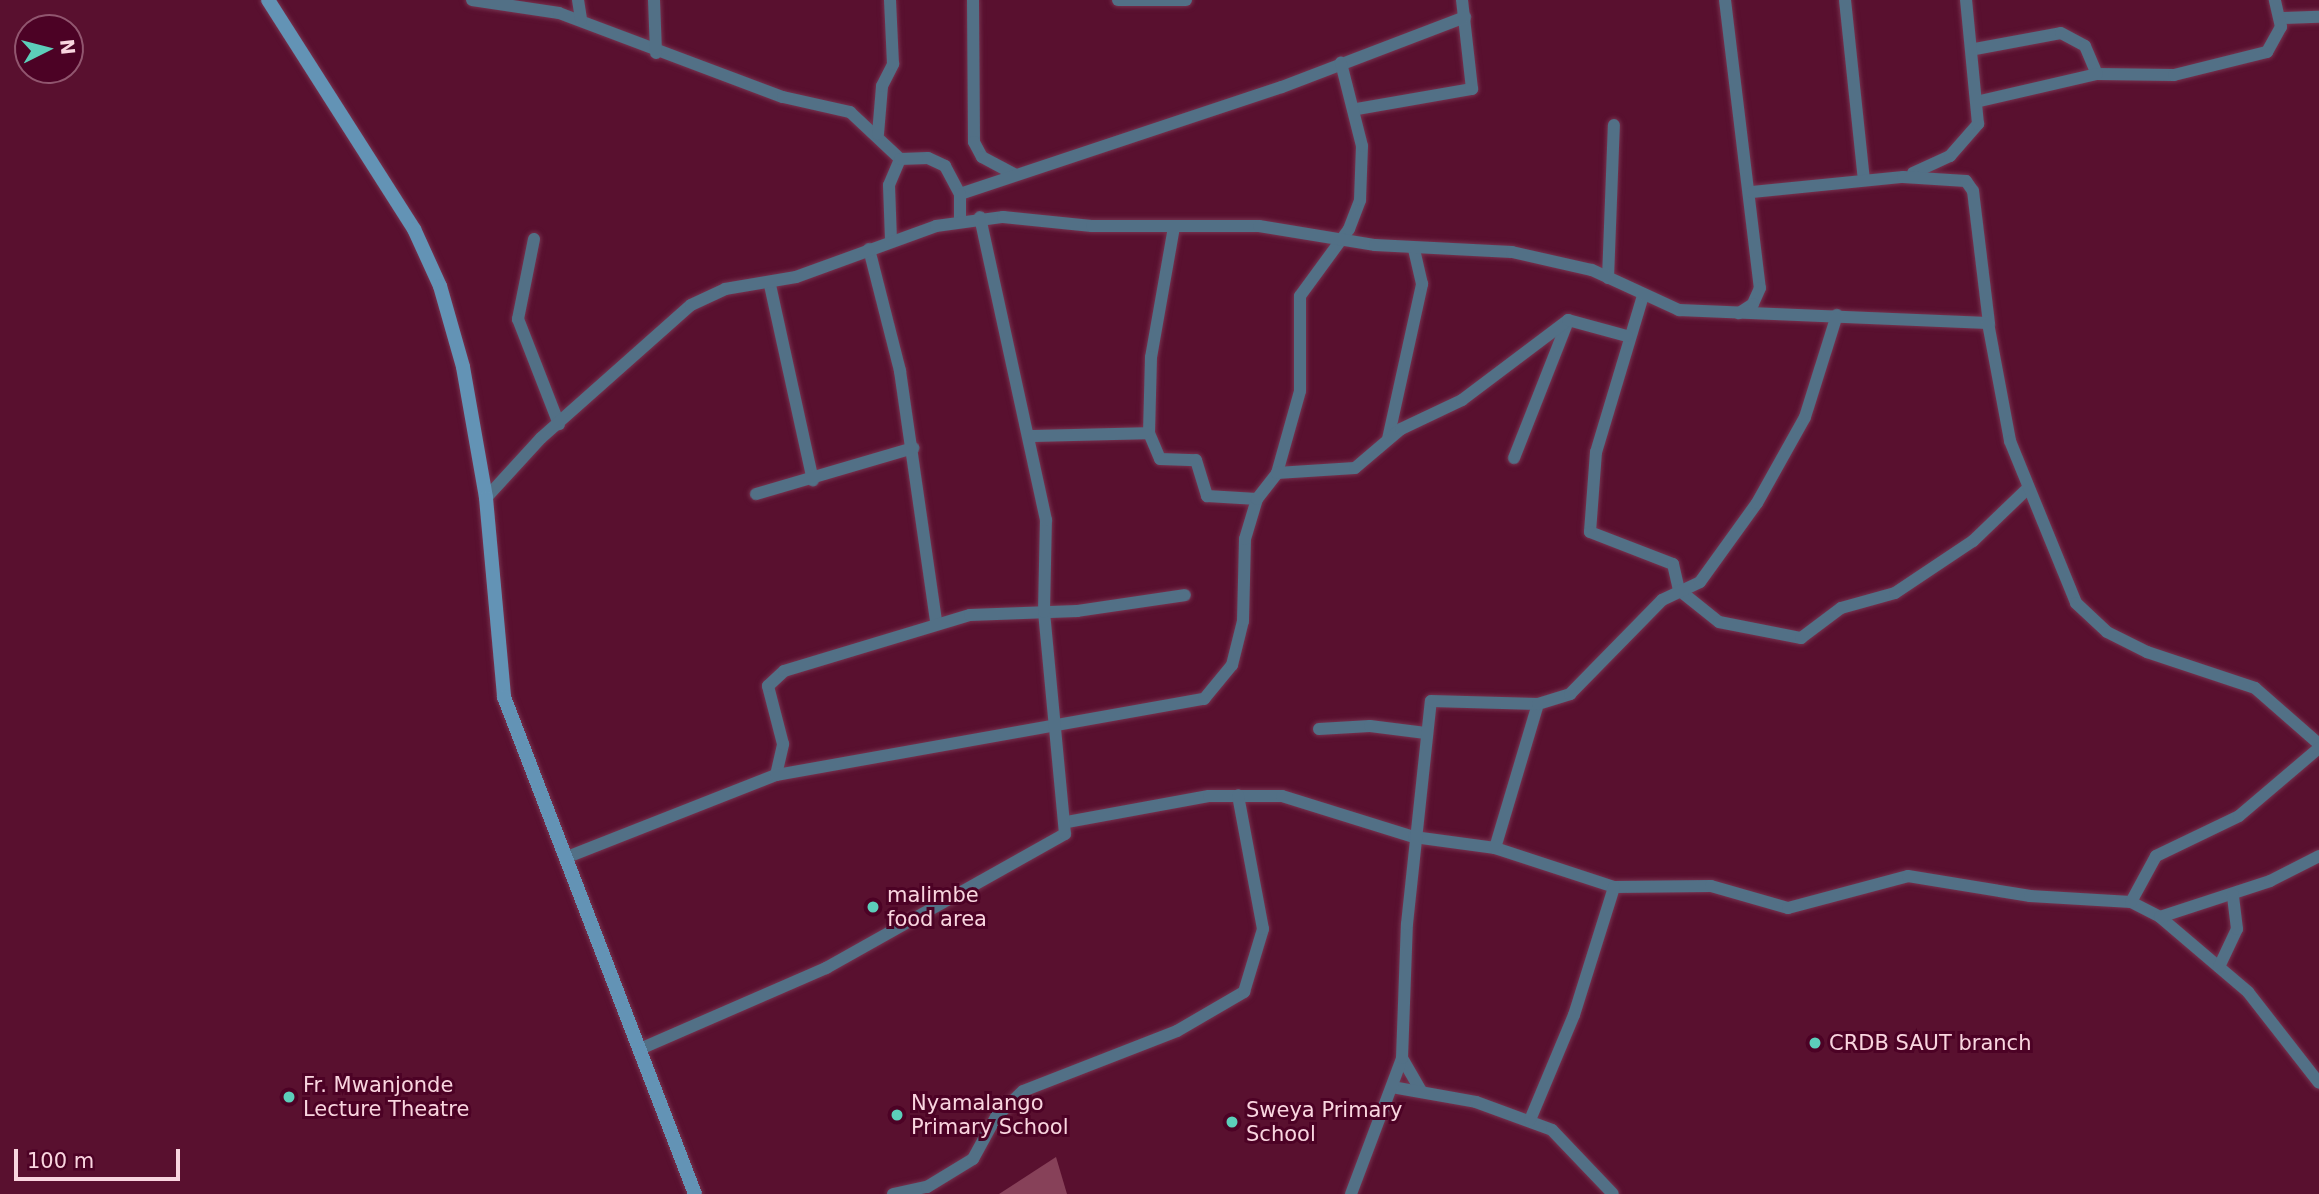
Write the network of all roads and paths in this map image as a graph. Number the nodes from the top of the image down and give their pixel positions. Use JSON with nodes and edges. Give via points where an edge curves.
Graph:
{"nodes":[{"id":1,"x":268,"y":0,"type":"edge"},
{"id":2,"x":472,"y":0,"type":"edge"},
{"id":3,"x":578,"y":0,"type":"edge"},
{"id":4,"x":654,"y":0,"type":"edge"},
{"id":5,"x":890,"y":0,"type":"edge"},
{"id":6,"x":973,"y":0,"type":"edge"},
{"id":7,"x":1118,"y":0,"type":"edge"},
{"id":8,"x":1186,"y":0,"type":"edge"},
{"id":9,"x":1462,"y":0,"type":"edge"},
{"id":10,"x":1725,"y":0,"type":"edge"},
{"id":11,"x":1845,"y":0,"type":"edge"},
{"id":12,"x":1966,"y":0,"type":"edge"},
{"id":13,"x":2275,"y":0,"type":"edge"},
{"id":14,"x":1465,"y":17,"type":"junction"},
{"id":15,"x":2319,"y":17,"type":"edge"},
{"id":16,"x":2283,"y":18,"type":"junction"},
{"id":17,"x":581,"y":20,"type":"junction"},
{"id":18,"x":1975,"y":49,"type":"junction"},
{"id":19,"x":656,"y":53,"type":"junction"},
{"id":20,"x":1341,"y":63,"type":"junction"},
{"id":21,"x":2097,"y":74,"type":"junction"},
{"id":22,"x":1980,"y":101,"type":"junction"},
{"id":23,"x":1357,"y":109,"type":"junction"},
{"id":24,"x":1614,"y":125,"type":"dead end"},
{"id":25,"x":878,"y":134,"type":"junction"},
{"id":26,"x":900,"y":159,"type":"junction"},
{"id":27,"x":1016,"y":175,"type":"junction"},
{"id":28,"x":1903,"y":177,"type":"junction"},
{"id":29,"x":1864,"y":180,"type":"junction"},
{"id":30,"x":1752,"y":192,"type":"junction"},
{"id":31,"x":960,"y":194,"type":"junction"},
{"id":32,"x":981,"y":217,"type":"junction"},
{"id":33,"x":960,"y":220,"type":"junction"},
{"id":34,"x":1174,"y":227,"type":"junction"},
{"id":35,"x":534,"y":239,"type":"dead end"},
{"id":36,"x":891,"y":240,"type":"junction"},
{"id":37,"x":1340,"y":240,"type":"junction"},
{"id":38,"x":869,"y":249,"type":"junction"},
{"id":39,"x":1414,"y":249,"type":"junction"},
{"id":40,"x":1608,"y":278,"type":"junction"},
{"id":41,"x":770,"y":285,"type":"junction"},
{"id":42,"x":1642,"y":299,"type":"junction"},
{"id":43,"x":1739,"y":313,"type":"junction"},
{"id":44,"x":1837,"y":315,"type":"junction"},
{"id":45,"x":1568,"y":320,"type":"junction"},
{"id":46,"x":1989,"y":324,"type":"junction"},
{"id":47,"x":1627,"y":336,"type":"junction"},
{"id":48,"x":559,"y":424,"type":"junction"},
{"id":49,"x":1149,"y":433,"type":"junction"},
{"id":50,"x":1029,"y":436,"type":"junction"},
{"id":51,"x":1388,"y":440,"type":"junction"},
{"id":52,"x":913,"y":448,"type":"junction"},
{"id":53,"x":1514,"y":458,"type":"dead end"},
{"id":54,"x":1277,"y":473,"type":"junction"},
{"id":55,"x":813,"y":480,"type":"junction"},
{"id":56,"x":2027,"y":489,"type":"junction"},
{"id":57,"x":756,"y":494,"type":"dead end"},
{"id":58,"x":486,"y":498,"type":"junction"},
{"id":59,"x":1257,"y":499,"type":"junction"},
{"id":60,"x":1679,"y":590,"type":"junction"},
{"id":61,"x":1185,"y":595,"type":"dead end"},
{"id":62,"x":1044,"y":612,"type":"junction"},
{"id":63,"x":936,"y":622,"type":"junction"},
{"id":64,"x":1538,"y":704,"type":"junction"},
{"id":65,"x":1053,"y":722,"type":"junction"},
{"id":66,"x":1319,"y":729,"type":"dead end"},
{"id":67,"x":1426,"y":733,"type":"junction"},
{"id":68,"x":2319,"y":746,"type":"edge"},
{"id":69,"x":776,"y":775,"type":"junction"},
{"id":70,"x":1238,"y":795,"type":"junction"},
{"id":71,"x":1067,"y":822,"type":"junction"},
{"id":72,"x":1414,"y":837,"type":"junction"},
{"id":73,"x":1495,"y":848,"type":"junction"},
{"id":74,"x":2319,"y":856,"type":"edge"},
{"id":75,"x":565,"y":858,"type":"junction"},
{"id":76,"x":1614,"y":887,"type":"junction"},
{"id":77,"x":2233,"y":894,"type":"junction"},
{"id":78,"x":2132,"y":902,"type":"junction"},
{"id":79,"x":2160,"y":917,"type":"junction"},
{"id":80,"x":2218,"y":967,"type":"junction"},
{"id":81,"x":642,"y":1048,"type":"junction"},
{"id":82,"x":1402,"y":1058,"type":"junction"},
{"id":83,"x":2319,"y":1083,"type":"edge"},
{"id":84,"x":1392,"y":1087,"type":"junction"},
{"id":85,"x":1422,"y":1091,"type":"junction"},
{"id":86,"x":1530,"y":1120,"type":"junction"},
{"id":87,"x":695,"y":1194,"type":"edge"},
{"id":88,"x":893,"y":1194,"type":"edge"},
{"id":89,"x":1351,"y":1194,"type":"edge"},
{"id":90,"x":1613,"y":1194,"type":"edge"}],
"edges":[{"from":1,"to":58,"type":"main road","via":[[429,259],[463,367]]},
{"from":2,"to":17,"type":"street"},
{"from":3,"to":17,"type":"street"},
{"from":4,"to":19,"type":"street"},
{"from":5,"to":25,"type":"street","via":[[894,56],[882,86]]},
{"from":6,"to":27,"type":"street","via":[[974,142],[982,157]]},
{"from":7,"to":8,"type":"street"},
{"from":9,"to":14,"type":"street"},
{"from":10,"to":30,"type":"street"},
{"from":11,"to":29,"type":"street"},
{"from":12,"to":18,"type":"street"},
{"from":13,"to":16,"type":"street"},
{"from":14,"to":20,"type":"street"},
{"from":14,"to":23,"type":"street","via":[[1472,89]]},
{"from":15,"to":16,"type":"street"},
{"from":16,"to":21,"type":"street","via":[[2271,48],[2254,57],[2146,80]]},
{"from":17,"to":19,"type":"street"},
{"from":18,"to":21,"type":"street","via":[[2061,33],[2085,46]]},
{"from":18,"to":22,"type":"street"},
{"from":19,"to":25,"type":"street","via":[[850,112]]},
{"from":20,"to":23,"type":"street"},
{"from":20,"to":27,"type":"street"},
{"from":21,"to":22,"type":"street"},
{"from":22,"to":28,"type":"street","via":[[1978,124],[1963,146]]},
{"from":23,"to":37,"type":"street","via":[[1363,177],[1355,216]]},
{"from":24,"to":40,"type":"street"},
{"from":25,"to":26,"type":"street"},
{"from":26,"to":31,"type":"street","via":[[928,158],[945,166]]},
{"from":26,"to":36,"type":"street","via":[[889,186]]},
{"from":27,"to":31,"type":"street"},
{"from":28,"to":29,"type":"street"},
{"from":28,"to":46,"type":"street","via":[[1952,176],[1972,188]]},
{"from":29,"to":30,"type":"street"},
{"from":30,"to":43,"type":"street","via":[[1759,293]]},
{"from":31,"to":33,"type":"street"},
{"from":32,"to":33,"type":"street"},
{"from":32,"to":34,"type":"street"},
{"from":32,"to":50,"type":"street"},
{"from":33,"to":36,"type":"street"},
{"from":34,"to":37,"type":"street","via":[[1281,227]]},
{"from":34,"to":49,"type":"street","via":[[1151,356]]},
{"from":35,"to":48,"type":"street","via":[[518,319]]},
{"from":36,"to":38,"type":"street"},
{"from":37,"to":39,"type":"street"},
{"from":37,"to":54,"type":"street","via":[[1300,296],[1300,391]]},
{"from":38,"to":41,"type":"street"},
{"from":38,"to":52,"type":"street"},
{"from":39,"to":40,"type":"street","via":[[1520,253]]},
{"from":39,"to":51,"type":"street","via":[[1422,284]]},
{"from":40,"to":42,"type":"street"},
{"from":41,"to":48,"type":"street","via":[[725,289],[691,305]]},
{"from":41,"to":55,"type":"street"},
{"from":42,"to":43,"type":"street","via":[[1679,310]]},
{"from":42,"to":47,"type":"street"},
{"from":43,"to":44,"type":"street"},
{"from":44,"to":46,"type":"street"},
{"from":44,"to":60,"type":"street","via":[[1805,417],[1780,465],[1713,566],[1700,582]]},
{"from":45,"to":47,"type":"street"},
{"from":45,"to":51,"type":"street","via":[[1462,400],[1415,420]]},
{"from":45,"to":53,"type":"street"},
{"from":46,"to":56,"type":"street","via":[[2010,442]]},
{"from":47,"to":60,"type":"street","via":[[1596,452],[1590,532],[1665,559],[1677,569]]},
{"from":48,"to":58,"type":"street"},
{"from":49,"to":50,"type":"street"},
{"from":49,"to":59,"type":"street","via":[[1160,459],[1196,460],[1207,496]]},
{"from":50,"to":62,"type":"street","via":[[1046,520]]},
{"from":51,"to":54,"type":"street","via":[[1355,468]]},
{"from":52,"to":55,"type":"street"},
{"from":52,"to":63,"type":"street"},
{"from":54,"to":59,"type":"street"},
{"from":55,"to":57,"type":"street"},
{"from":56,"to":60,"type":"street","via":[[1973,541],[1895,593],[1841,608],[1801,638],[1719,622]]},
{"from":56,"to":68,"type":"street","via":[[2066,587],[2088,618],[2147,652],[2255,688]]},
{"from":58,"to":75,"type":"main road","via":[[504,697]]},
{"from":59,"to":65,"type":"street","via":[[1245,539],[1241,630],[1221,685],[1185,707]]},
{"from":60,"to":64,"type":"street","via":[[1662,600],[1596,674],[1570,694]]},
{"from":61,"to":62,"type":"street"},
{"from":62,"to":63,"type":"street"},
{"from":62,"to":65,"type":"street"},
{"from":63,"to":69,"type":"street","via":[[771,678],[769,699],[783,744]]},
{"from":64,"to":67,"type":"street","via":[[1436,697]]},
{"from":64,"to":73,"type":"street"},
{"from":65,"to":69,"type":"street"},
{"from":65,"to":71,"type":"street"},
{"from":66,"to":67,"type":"street","via":[[1370,726]]},
{"from":67,"to":72,"type":"street"},
{"from":68,"to":78,"type":"street","via":[[2239,816],[2156,856]]},
{"from":69,"to":75,"type":"street"},
{"from":70,"to":71,"type":"street"},
{"from":70,"to":72,"type":"street","via":[[1298,799]]},
{"from":70,"to":88,"type":"street","via":[[1262,929],[1244,992],[1177,1031],[1023,1091],[996,1117],[973,1158],[927,1187]]},
{"from":71,"to":81,"type":"street","via":[[1057,841],[925,916],[790,985]]},
{"from":72,"to":73,"type":"street"},
{"from":72,"to":82,"type":"street"},
{"from":73,"to":76,"type":"street"},
{"from":74,"to":77,"type":"street"},
{"from":75,"to":81,"type":"main road"},
{"from":76,"to":78,"type":"street","via":[[1711,886],[1788,908],[1908,876],[2030,896]]},
{"from":76,"to":86,"type":"street","via":[[1574,1015]]},
{"from":77,"to":79,"type":"street"},
{"from":77,"to":80,"type":"street","via":[[2236,929]]},
{"from":78,"to":79,"type":"street"},
{"from":79,"to":80,"type":"street"},
{"from":80,"to":83,"type":"street","via":[[2267,1011]]},
{"from":81,"to":87,"type":"main road"},
{"from":82,"to":84,"type":"street"},
{"from":82,"to":85,"type":"street"},
{"from":84,"to":85,"type":"street"},
{"from":84,"to":89,"type":"street"},
{"from":85,"to":86,"type":"street"},
{"from":86,"to":90,"type":"street","via":[[1572,1145]]}]}
